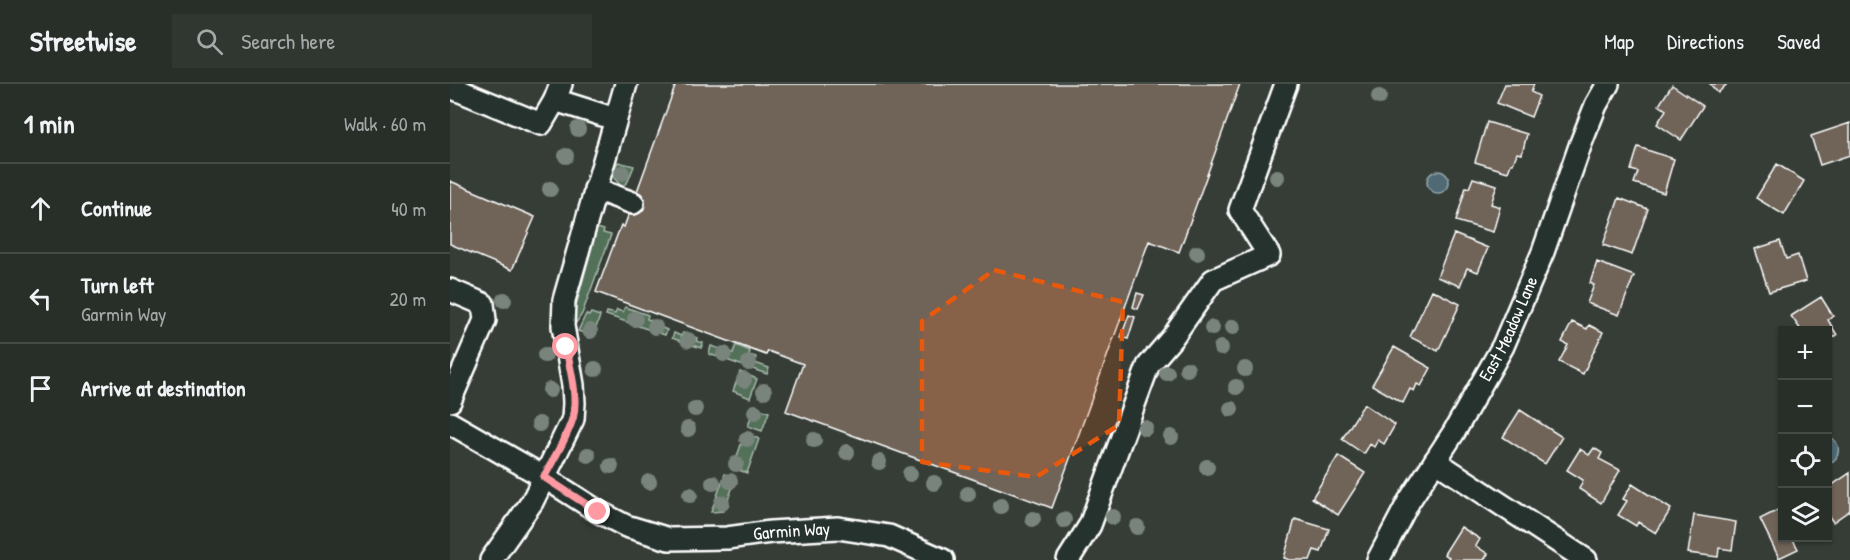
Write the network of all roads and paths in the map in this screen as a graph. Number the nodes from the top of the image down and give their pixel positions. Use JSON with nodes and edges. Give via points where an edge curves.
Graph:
{"nodes":[{"id":1,"x":626,"y":84,"type":"edge"},
{"id":2,"x":1286,"y":84,"type":"edge"},
{"id":3,"x":1608,"y":84,"type":"edge"},
{"id":4,"x":450,"y":87,"type":"edge"},
{"id":5,"x":558,"y":92,"type":"edge"},
{"id":6,"x":615,"y":119,"type":"junction"},
{"id":7,"x":595,"y":189,"type":"junction"},
{"id":8,"x":633,"y":202,"type":"dead end"},
{"id":9,"x":450,"y":290,"type":"edge"},
{"id":10,"x":450,"y":401,"type":"edge"},
{"id":11,"x":450,"y":423,"type":"edge"},
{"id":12,"x":1435,"y":461,"type":"junction"},
{"id":13,"x":544,"y":477,"type":"junction"},
{"id":14,"x":491,"y":560,"type":"edge"},
{"id":15,"x":943,"y":560,"type":"edge"},
{"id":16,"x":1068,"y":560,"type":"edge"},
{"id":17,"x":1378,"y":560,"type":"edge"},
{"id":18,"x":1586,"y":560,"type":"edge"}],
"edges":[{"from":1,"to":6,"type":"street"},
{"from":2,"to":16,"type":"street","via":[[1240,210],[1269,255],[1213,280],[1148,366],[1089,525]]},
{"from":3,"to":12,"type":"street","name":"East Meadow Lane","via":[[1581,143],[1520,309],[1503,346]]},
{"from":4,"to":5,"type":"street","via":[[541,124]]},
{"from":5,"to":6,"type":"street"},
{"from":6,"to":7,"type":"street"},
{"from":7,"to":8,"type":"street"},
{"from":7,"to":13,"type":"street","via":[[564,300],[573,419]]},
{"from":9,"to":10,"type":"street","via":[[483,304],[485,320]]},
{"from":11,"to":13,"type":"street","name":"Garmin Way"},
{"from":12,"to":17,"type":"street","name":"East Meadow Lane"},
{"from":12,"to":18,"type":"street"},
{"from":13,"to":14,"type":"street","via":[[532,502]]},
{"from":13,"to":15,"type":"street","name":"Garmin Way","via":[[626,526],[669,539],[838,528],[889,536]]}]}
